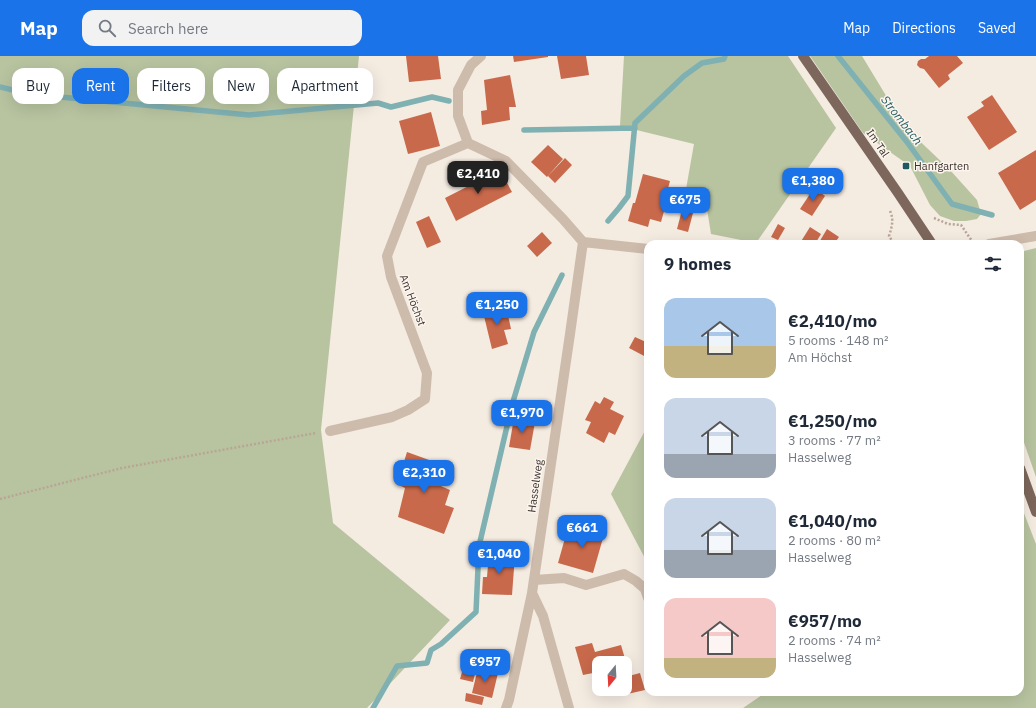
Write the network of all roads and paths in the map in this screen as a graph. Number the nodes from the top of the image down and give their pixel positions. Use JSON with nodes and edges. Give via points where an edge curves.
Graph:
{"nodes":[{"id":1,"x":481,"y":56,"type":"edge"},
{"id":2,"x":803,"y":56,"type":"edge"},
{"id":3,"x":468,"y":143,"type":"junction"},
{"id":4,"x":1036,"y":236,"type":"edge"},
{"id":5,"x":929,"y":240,"type":"edge"},
{"id":6,"x":1012,"y":240,"type":"edge"},
{"id":7,"x":583,"y":242,"type":"junction"},
{"id":8,"x":644,"y":249,"type":"edge"},
{"id":9,"x":330,"y":431,"type":"joint"},
{"id":10,"x":1024,"y":479,"type":"edge"},
{"id":11,"x":0,"y":499,"type":"edge"},
{"id":12,"x":1036,"y":512,"type":"edge"},
{"id":13,"x":534,"y":580,"type":"junction"},
{"id":14,"x":644,"y":587,"type":"edge"},
{"id":15,"x":532,"y":593,"type":"junction"},
{"id":16,"x":506,"y":708,"type":"edge"},
{"id":17,"x":569,"y":708,"type":"edge"}],
"edges":[{"from":1,"to":3,"type":"street","via":[[471,65],[458,90],[458,116]]},
{"from":2,"to":5,"type":"main road","name":"Im Tal"},
{"from":3,"to":7,"type":"street","via":[[506,161]]},
{"from":3,"to":9,"type":"street","name":"Am Höchst","via":[[423,162],[387,256],[391,277],[427,373],[424,399],[392,417]]},
{"from":4,"to":6,"type":"street"},
{"from":7,"to":8,"type":"street"},
{"from":7,"to":13,"type":"street","name":"Hasselweg"},
{"from":9,"to":11,"type":"path","via":[[122,468]]},
{"from":10,"to":12,"type":"main road"},
{"from":13,"to":14,"type":"street","via":[[564,578],[586,585],[624,574]]},
{"from":13,"to":15,"type":"street","name":"Hasselweg"},
{"from":15,"to":16,"type":"street","name":"Hasselweg"},
{"from":15,"to":17,"type":"street","via":[[543,616]]}]}
